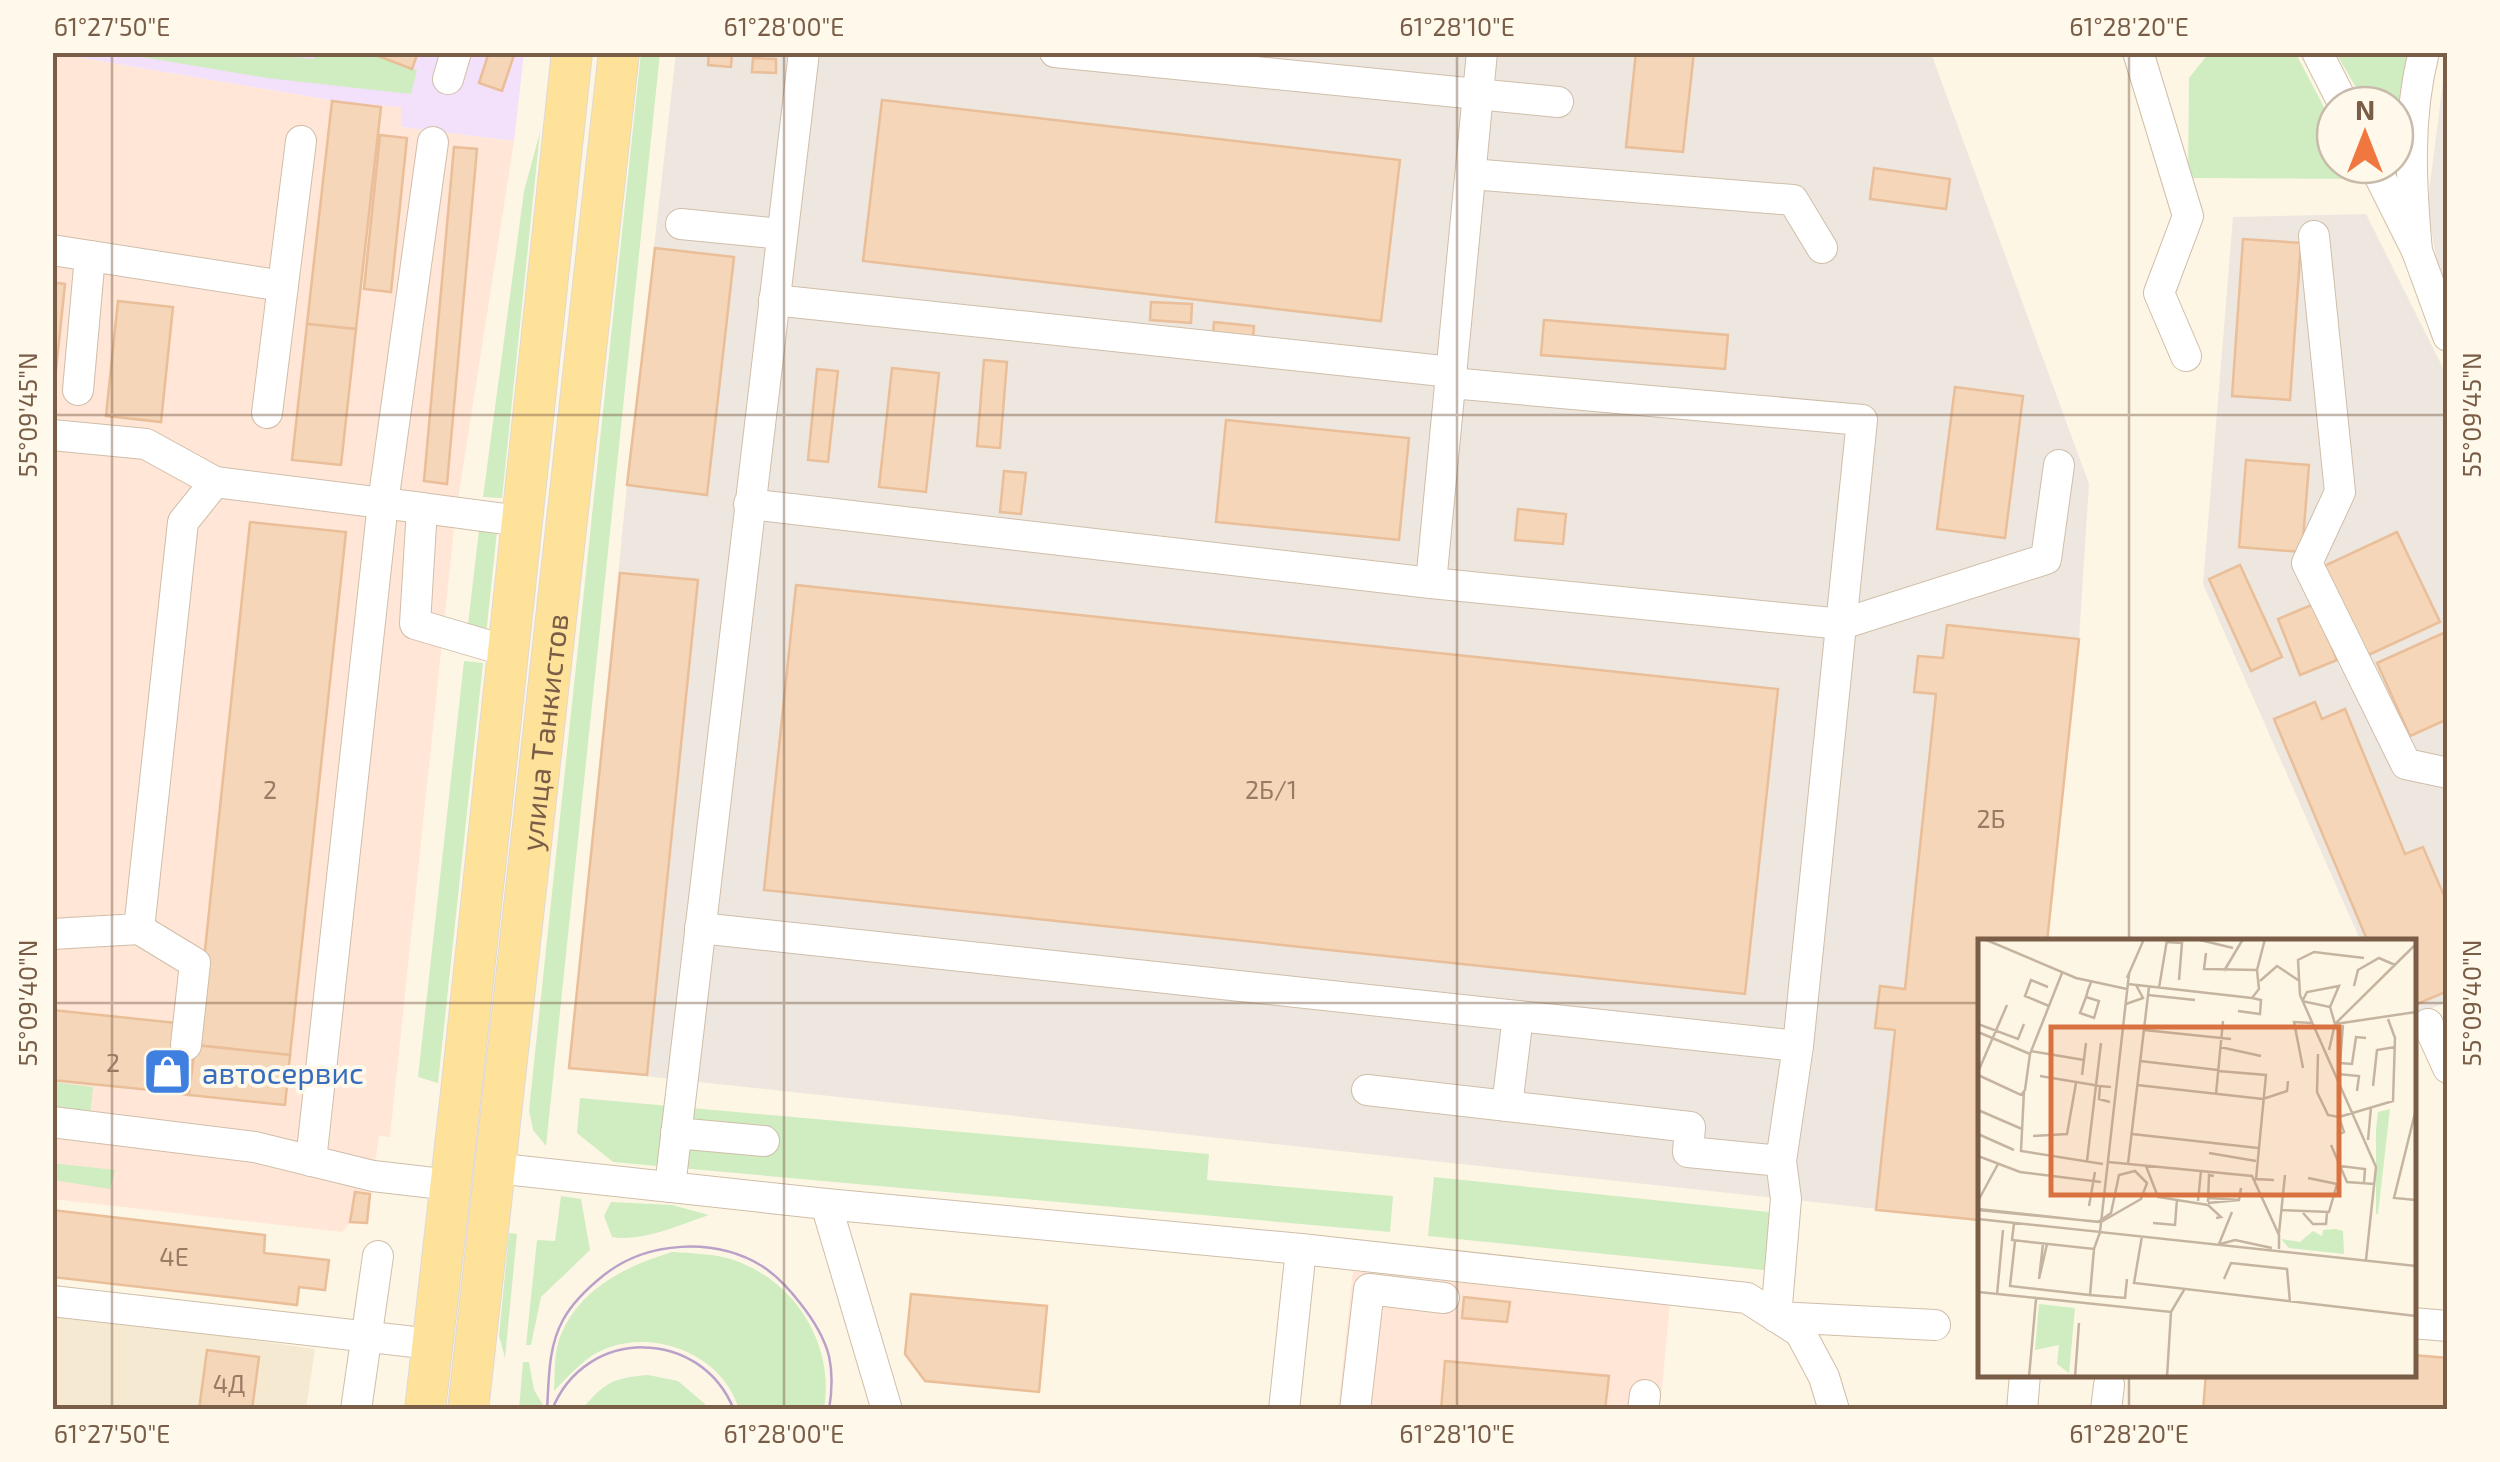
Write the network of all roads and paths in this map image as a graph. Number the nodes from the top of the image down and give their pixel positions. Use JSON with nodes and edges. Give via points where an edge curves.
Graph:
{"nodes":[{"id":1,"x":572,"y":52,"type":"edge"},
{"id":2,"x":620,"y":52,"type":"edge"},
{"id":3,"x":804,"y":52,"type":"edge"},
{"id":4,"x":1055,"y":52,"type":"edge"},
{"id":5,"x":1482,"y":52,"type":"edge"},
{"id":6,"x":2138,"y":52,"type":"edge"},
{"id":7,"x":2317,"y":52,"type":"edge"},
{"id":8,"x":2424,"y":52,"type":"edge"},
{"id":9,"x":2334,"y":85,"type":"edge"},
{"id":10,"x":1478,"y":95,"type":"junction"},
{"id":11,"x":1558,"y":102,"type":"dead end"},
{"id":12,"x":301,"y":140,"type":"dead end"},
{"id":13,"x":434,"y":142,"type":"dead end"},
{"id":14,"x":1471,"y":174,"type":"junction"},
{"id":15,"x":2384,"y":185,"type":"edge"},
{"id":16,"x":681,"y":224,"type":"dead end"},
{"id":17,"x":782,"y":234,"type":"junction"},
{"id":18,"x":2314,"y":236,"type":"dead end"},
{"id":19,"x":1822,"y":248,"type":"dead end"},
{"id":20,"x":52,"y":250,"type":"edge"},
{"id":21,"x":2417,"y":251,"type":"junction"},
{"id":22,"x":90,"y":256,"type":"junction"},
{"id":23,"x":283,"y":286,"type":"junction"},
{"id":24,"x":774,"y":300,"type":"junction"},
{"id":25,"x":2448,"y":336,"type":"edge"},
{"id":26,"x":2186,"y":356,"type":"dead end"},
{"id":27,"x":1451,"y":378,"type":"junction"},
{"id":28,"x":78,"y":390,"type":"dead end"},
{"id":29,"x":267,"y":413,"type":"dead end"},
{"id":30,"x":52,"y":436,"type":"edge"},
{"id":31,"x":2060,"y":465,"type":"dead end"},
{"id":32,"x":215,"y":482,"type":"junction"},
{"id":33,"x":383,"y":504,"type":"junction"},
{"id":34,"x":750,"y":504,"type":"junction"},
{"id":35,"x":422,"y":508,"type":"junction"},
{"id":36,"x":521,"y":521,"type":"junction"},
{"id":37,"x":1432,"y":583,"type":"junction"},
{"id":38,"x":1842,"y":624,"type":"junction"},
{"id":39,"x":507,"y":652,"type":"junction"},
{"id":40,"x":2448,"y":773,"type":"edge"},
{"id":41,"x":700,"y":928,"type":"junction"},
{"id":42,"x":139,"y":929,"type":"junction"},
{"id":43,"x":52,"y":934,"type":"edge"},
{"id":44,"x":1518,"y":1016,"type":"junction"},
{"id":45,"x":2428,"y":1024,"type":"dead end"},
{"id":46,"x":186,"y":1045,"type":"dead end"},
{"id":47,"x":1798,"y":1046,"type":"junction"},
{"id":48,"x":2448,"y":1068,"type":"edge"},
{"id":49,"x":1367,"y":1090,"type":"dead end"},
{"id":50,"x":1508,"y":1106,"type":"junction"},
{"id":51,"x":52,"y":1122,"type":"edge"},
{"id":52,"x":676,"y":1132,"type":"junction"},
{"id":53,"x":764,"y":1141,"type":"dead end"},
{"id":54,"x":311,"y":1160,"type":"junction"},
{"id":55,"x":1781,"y":1161,"type":"junction"},
{"id":56,"x":494,"y":1168,"type":"junction"},
{"id":57,"x":452,"y":1175,"type":"junction"},
{"id":58,"x":670,"y":1187,"type":"junction"},
{"id":59,"x":826,"y":1204,"type":"junction"},
{"id":60,"x":1301,"y":1249,"type":"junction"},
{"id":61,"x":378,"y":1256,"type":"dead end"},
{"id":62,"x":1444,"y":1298,"type":"dead end"},
{"id":63,"x":52,"y":1302,"type":"edge"},
{"id":64,"x":1776,"y":1317,"type":"junction"},
{"id":65,"x":2415,"y":1323,"type":"edge"},
{"id":66,"x":1935,"y":1324,"type":"dead end"},
{"id":67,"x":2448,"y":1326,"type":"edge"},
{"id":68,"x":368,"y":1337,"type":"junction"},
{"id":69,"x":432,"y":1344,"type":"junction"},
{"id":70,"x":2025,"y":1377,"type":"edge"},
{"id":71,"x":356,"y":1410,"type":"edge"},
{"id":72,"x":425,"y":1410,"type":"edge"},
{"id":73,"x":468,"y":1410,"type":"edge"},
{"id":74,"x":888,"y":1410,"type":"edge"},
{"id":75,"x":1284,"y":1410,"type":"edge"},
{"id":76,"x":1355,"y":1410,"type":"edge"},
{"id":77,"x":1834,"y":1410,"type":"edge"},
{"id":78,"x":2022,"y":1410,"type":"edge"}],
"edges":[{"from":1,"to":36,"type":"main road","name":"улица Танкистов"},
{"from":2,"to":56,"type":"main road","name":"улица Танкистов"},
{"from":3,"to":17,"type":"street"},
{"from":4,"to":10,"type":"street"},
{"from":5,"to":10,"type":"street"},
{"from":6,"to":26,"type":"street","via":[[2188,216],[2159,293]]},
{"from":7,"to":9,"type":"street"},
{"from":8,"to":21,"type":"street","via":[[2411,182]]},
{"from":10,"to":11,"type":"street"},
{"from":10,"to":14,"type":"street"},
{"from":12,"to":23,"type":"street"},
{"from":13,"to":33,"type":"street"},
{"from":14,"to":19,"type":"street","via":[[1793,200]]},
{"from":14,"to":27,"type":"street"},
{"from":15,"to":21,"type":"street"},
{"from":16,"to":17,"type":"street"},
{"from":17,"to":24,"type":"street"},
{"from":18,"to":40,"type":"street","via":[[2340,492],[2307,562],[2406,764]]},
{"from":20,"to":22,"type":"street"},
{"from":21,"to":25,"type":"street"},
{"from":22,"to":23,"type":"street"},
{"from":22,"to":28,"type":"street"},
{"from":23,"to":29,"type":"street"},
{"from":24,"to":27,"type":"street"},
{"from":24,"to":34,"type":"street"},
{"from":27,"to":37,"type":"street"},
{"from":27,"to":38,"type":"street","via":[[1862,420]]},
{"from":30,"to":32,"type":"street","via":[[146,444]]},
{"from":31,"to":38,"type":"street","via":[[2046,559]]},
{"from":32,"to":33,"type":"street"},
{"from":32,"to":42,"type":"street","via":[[184,522]]},
{"from":33,"to":35,"type":"street"},
{"from":33,"to":54,"type":"street"},
{"from":34,"to":37,"type":"street"},
{"from":34,"to":41,"type":"street"},
{"from":35,"to":36,"type":"street"},
{"from":35,"to":39,"type":"street","via":[[415,624]]},
{"from":36,"to":39,"type":"main road","name":"улица Танкистов"},
{"from":37,"to":38,"type":"street"},
{"from":38,"to":47,"type":"street"},
{"from":39,"to":57,"type":"main road","name":"улица Танкистов"},
{"from":41,"to":44,"type":"street"},
{"from":41,"to":52,"type":"street"},
{"from":42,"to":43,"type":"street"},
{"from":42,"to":46,"type":"street","via":[[195,962]]},
{"from":44,"to":47,"type":"street"},
{"from":44,"to":50,"type":"street"},
{"from":45,"to":48,"type":"street"},
{"from":47,"to":55,"type":"street"},
{"from":49,"to":50,"type":"street"},
{"from":50,"to":55,"type":"street","via":[[1690,1127],[1688,1152]]},
{"from":51,"to":54,"type":"street","via":[[255,1146]]},
{"from":52,"to":53,"type":"street"},
{"from":52,"to":58,"type":"street"},
{"from":54,"to":57,"type":"street","via":[[373,1176]]},
{"from":55,"to":64,"type":"street","via":[[1786,1200]]},
{"from":56,"to":57,"type":"main road"},
{"from":56,"to":58,"type":"street"},
{"from":56,"to":73,"type":"main road","name":"улица Танкистов"},
{"from":57,"to":69,"type":"main road","name":"улица Танкистов"},
{"from":58,"to":59,"type":"street"},
{"from":59,"to":60,"type":"street"},
{"from":59,"to":74,"type":"street"},
{"from":60,"to":64,"type":"street","via":[[1747,1298]]},
{"from":60,"to":75,"type":"street"},
{"from":61,"to":68,"type":"street"},
{"from":62,"to":76,"type":"street","via":[[1369,1289]]},
{"from":63,"to":68,"type":"street"},
{"from":64,"to":66,"type":"street"},
{"from":64,"to":77,"type":"street","via":[[1800,1332]]},
{"from":65,"to":67,"type":"street"},
{"from":68,"to":69,"type":"street"},
{"from":68,"to":71,"type":"street"},
{"from":69,"to":72,"type":"main road","name":"улица Танкистов"},
{"from":70,"to":78,"type":"street"}]}
